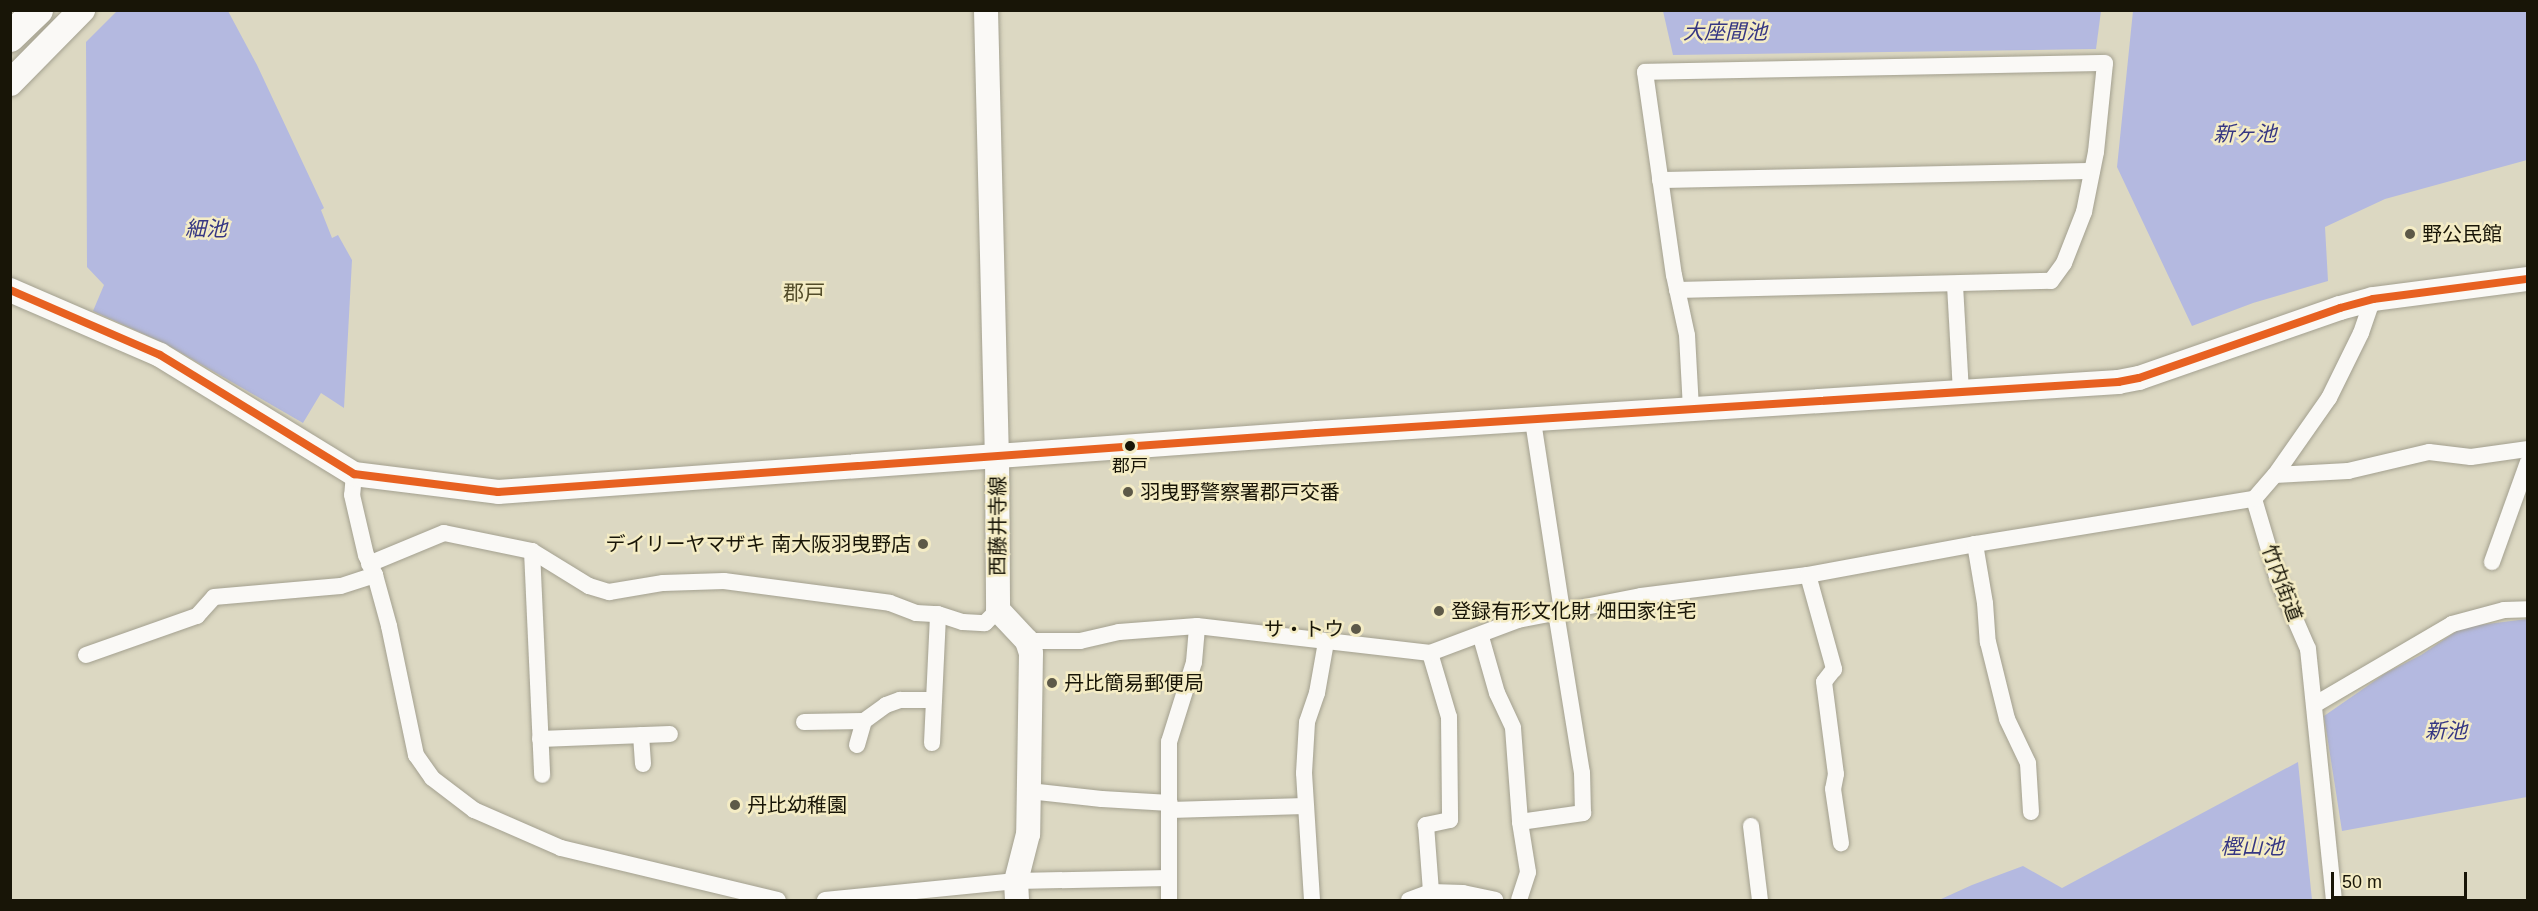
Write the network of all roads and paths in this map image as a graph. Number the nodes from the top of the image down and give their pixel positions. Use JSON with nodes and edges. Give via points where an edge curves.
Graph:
{"nodes":[{"id":1,"x":38,"y":10,"type":"edge"},
{"id":2,"x":82,"y":10,"type":"edge"},
{"id":3,"x":986,"y":10,"type":"edge"},
{"id":4,"x":10,"y":37,"type":"edge"},
{"id":5,"x":10,"y":83,"type":"edge"},
{"id":6,"x":2092,"y":171,"type":"junction"},
{"id":7,"x":1660,"y":180,"type":"junction"},
{"id":8,"x":2528,"y":279,"type":"edge"},
{"id":9,"x":1955,"y":285,"type":"junction"},
{"id":10,"x":10,"y":290,"type":"edge"},
{"id":11,"x":1677,"y":290,"type":"junction"},
{"id":12,"x":2373,"y":299,"type":"junction"},
{"id":13,"x":1961,"y":391,"type":"junction"},
{"id":14,"x":1691,"y":410,"type":"junction"},
{"id":15,"x":1533,"y":420,"type":"junction"},
{"id":16,"x":2528,"y":449,"type":"edge"},
{"id":17,"x":997,"y":455,"type":"junction"},
{"id":18,"x":2528,"y":462,"type":"edge"},
{"id":19,"x":354,"y":474,"type":"junction"},
{"id":20,"x":2275,"y":475,"type":"junction"},
{"id":21,"x":2254,"y":499,"type":"junction"},
{"id":22,"x":1975,"y":544,"type":"junction"},
{"id":23,"x":532,"y":551,"type":"junction"},
{"id":24,"x":2492,"y":562,"type":"dead end"},
{"id":25,"x":372,"y":570,"type":"junction"},
{"id":26,"x":1808,"y":575,"type":"junction"},
{"id":27,"x":2528,"y":609,"type":"edge"},
{"id":28,"x":998,"y":610,"type":"junction"},
{"id":29,"x":1560,"y":612,"type":"junction"},
{"id":30,"x":938,"y":615,"type":"junction"},
{"id":31,"x":1197,"y":626,"type":"junction"},
{"id":32,"x":1481,"y":637,"type":"junction"},
{"id":33,"x":1027,"y":641,"type":"junction"},
{"id":34,"x":1326,"y":642,"type":"junction"},
{"id":35,"x":1430,"y":653,"type":"junction"},
{"id":36,"x":86,"y":655,"type":"dead end"},
{"id":37,"x":934,"y":700,"type":"junction"},
{"id":38,"x":2314,"y":705,"type":"junction"},
{"id":39,"x":864,"y":721,"type":"junction"},
{"id":40,"x":804,"y":722,"type":"dead end"},
{"id":41,"x":670,"y":734,"type":"dead end"},
{"id":42,"x":641,"y":735,"type":"junction"},
{"id":43,"x":540,"y":739,"type":"junction"},
{"id":44,"x":932,"y":743,"type":"dead end"},
{"id":45,"x":857,"y":745,"type":"dead end"},
{"id":46,"x":643,"y":764,"type":"dead end"},
{"id":47,"x":542,"y":775,"type":"dead end"},
{"id":48,"x":1029,"y":791,"type":"junction"},
{"id":49,"x":1170,"y":806,"type":"junction"},
{"id":50,"x":1305,"y":806,"type":"junction"},
{"id":51,"x":2031,"y":812,"type":"dead end"},
{"id":52,"x":1520,"y":822,"type":"junction"},
{"id":53,"x":1751,"y":826,"type":"dead end"},
{"id":54,"x":1840,"y":843,"type":"dead end"},
{"id":55,"x":1168,"y":878,"type":"junction"},
{"id":56,"x":1016,"y":891,"type":"edge"},
{"id":57,"x":1431,"y":892,"type":"junction"},
{"id":58,"x":778,"y":900,"type":"edge"},
{"id":59,"x":825,"y":900,"type":"edge"},
{"id":60,"x":1169,"y":900,"type":"edge"},
{"id":61,"x":1312,"y":900,"type":"edge"},
{"id":62,"x":1409,"y":900,"type":"edge"},
{"id":63,"x":1496,"y":900,"type":"edge"},
{"id":64,"x":1519,"y":900,"type":"edge"},
{"id":65,"x":1760,"y":900,"type":"edge"},
{"id":66,"x":2334,"y":900,"type":"edge"}],
"edges":[{"from":1,"to":4,"type":"highway"},
{"from":2,"to":5,"type":"main road"},
{"from":3,"to":17,"type":"main road"},
{"from":6,"to":7,"type":"street"},
{"from":6,"to":7,"type":"street","via":[[2106,63],[1645,72]]},
{"from":6,"to":9,"type":"street","via":[[2084,212],[2064,263],[2051,281]]},
{"from":7,"to":11,"type":"street"},
{"from":8,"to":12,"type":"main road"},
{"from":9,"to":11,"type":"street"},
{"from":9,"to":13,"type":"street"},
{"from":10,"to":19,"type":"main road","name":"西藤井寺線","via":[[160,355]]},
{"from":11,"to":14,"type":"street","via":[[1687,336]]},
{"from":12,"to":13,"type":"main road","via":[[2139,378]]},
{"from":12,"to":20,"type":"street","via":[[2361,333],[2328,398]]},
{"from":13,"to":14,"type":"main road"},
{"from":14,"to":15,"type":"main road"},
{"from":15,"to":17,"type":"main road"},
{"from":15,"to":29,"type":"street"},
{"from":16,"to":20,"type":"street","via":[[2471,457],[2429,452],[2348,471]]},
{"from":17,"to":19,"type":"main road","name":"西藤井寺線","via":[[498,492]]},
{"from":17,"to":28,"type":"main road","name":"西藤井寺線"},
{"from":18,"to":24,"type":"street"},
{"from":19,"to":25,"type":"street","via":[[352,495]]},
{"from":20,"to":21,"type":"street"},
{"from":21,"to":22,"type":"street"},
{"from":21,"to":38,"type":"street","name":"竹内街道","via":[[2278,580],[2308,649]]},
{"from":22,"to":26,"type":"street"},
{"from":22,"to":51,"type":"street","via":[[1988,642],[2007,719],[2028,763]]},
{"from":23,"to":25,"type":"street","via":[[444,533]]},
{"from":23,"to":30,"type":"street","via":[[589,586],[609,592],[663,583],[724,581],[890,603],[916,614]]},
{"from":23,"to":43,"type":"street"},
{"from":25,"to":36,"type":"street","via":[[341,585],[214,597],[197,616]]},
{"from":25,"to":58,"type":"street","via":[[389,626],[416,755],[432,778],[474,810],[561,848]]},
{"from":26,"to":29,"type":"street","via":[[1641,596]]},
{"from":26,"to":54,"type":"street","via":[[1834,669],[1824,682]]},
{"from":27,"to":38,"type":"street","via":[[2504,610],[2452,624]]},
{"from":28,"to":30,"type":"street","via":[[985,623]]},
{"from":28,"to":33,"type":"main road"},
{"from":29,"to":32,"type":"street","via":[[1518,620]]},
{"from":29,"to":52,"type":"street","via":[[1557,619],[1582,773],[1583,813]]},
{"from":30,"to":37,"type":"street"},
{"from":31,"to":33,"type":"street","via":[[1119,632],[1080,641]]},
{"from":31,"to":34,"type":"street"},
{"from":31,"to":49,"type":"street","via":[[1194,662],[1169,742]]},
{"from":32,"to":35,"type":"street"},
{"from":32,"to":52,"type":"street","via":[[1497,693],[1513,728]]},
{"from":33,"to":48,"type":"main road","via":[[1031,653]]},
{"from":34,"to":35,"type":"street"},
{"from":34,"to":50,"type":"street","via":[[1308,722]]},
{"from":35,"to":57,"type":"street","via":[[1449,717],[1450,820],[1426,825]]},
{"from":37,"to":39,"type":"street","via":[[900,700]]},
{"from":37,"to":44,"type":"street"},
{"from":38,"to":66,"type":"street","name":"竹内街道"},
{"from":39,"to":40,"type":"street"},
{"from":39,"to":45,"type":"street"},
{"from":41,"to":42,"type":"street"},
{"from":42,"to":43,"type":"street"},
{"from":42,"to":46,"type":"street"},
{"from":43,"to":47,"type":"street"},
{"from":48,"to":49,"type":"street"},
{"from":48,"to":56,"type":"main road","via":[[1028,834]]},
{"from":49,"to":50,"type":"street"},
{"from":49,"to":55,"type":"street"},
{"from":50,"to":61,"type":"street"},
{"from":52,"to":64,"type":"street","via":[[1528,872]]},
{"from":53,"to":65,"type":"street"},
{"from":55,"to":56,"type":"street"},
{"from":55,"to":60,"type":"street"},
{"from":56,"to":59,"type":"street"},
{"from":57,"to":62,"type":"street"},
{"from":57,"to":63,"type":"street","via":[[1463,892]]}]}
